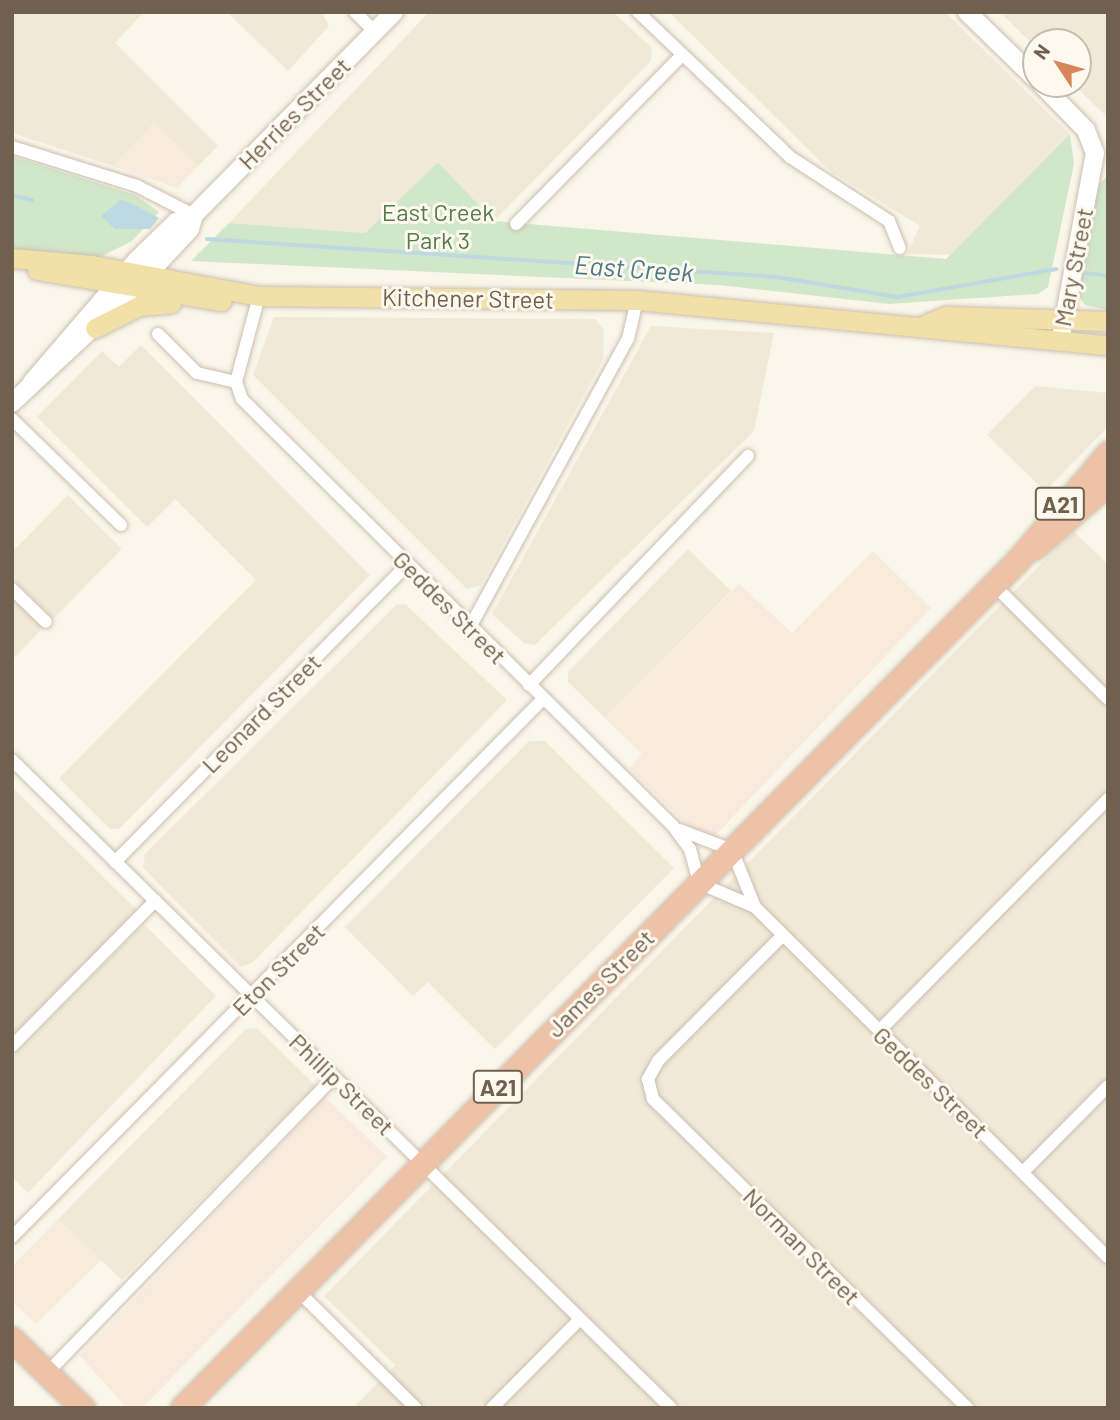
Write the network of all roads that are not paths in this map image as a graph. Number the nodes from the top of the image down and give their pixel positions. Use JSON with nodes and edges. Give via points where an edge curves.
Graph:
{"nodes":[{"id":1,"x":355,"y":12,"type":"edge"},
{"id":2,"x":394,"y":12,"type":"edge"},
{"id":3,"x":638,"y":12,"type":"edge"},
{"id":4,"x":967,"y":12,"type":"edge"},
{"id":5,"x":374,"y":32,"type":"junction"},
{"id":6,"x":682,"y":55,"type":"junction"},
{"id":7,"x":1022,"y":65,"type":"edge"},
{"id":8,"x":1055,"y":98,"type":"edge"},
{"id":9,"x":12,"y":146,"type":"edge"},
{"id":10,"x":1101,"y":154,"type":"edge"},
{"id":11,"x":194,"y":215,"type":"junction"},
{"id":12,"x":516,"y":224,"type":"dead end"},
{"id":13,"x":900,"y":248,"type":"dead end"},
{"id":14,"x":12,"y":258,"type":"edge"},
{"id":15,"x":12,"y":265,"type":"edge"},
{"id":16,"x":130,"y":281,"type":"junction"},
{"id":17,"x":259,"y":296,"type":"junction"},
{"id":18,"x":637,"y":300,"type":"junction"},
{"id":19,"x":226,"y":302,"type":"junction"},
{"id":20,"x":1061,"y":317,"type":"junction"},
{"id":21,"x":1108,"y":321,"type":"edge"},
{"id":22,"x":926,"y":324,"type":"junction"},
{"id":23,"x":95,"y":328,"type":"junction"},
{"id":24,"x":158,"y":334,"type":"dead end"},
{"id":25,"x":1060,"y":341,"type":"junction"},
{"id":26,"x":1108,"y":345,"type":"edge"},
{"id":27,"x":32,"y":382,"type":"junction"},
{"id":28,"x":236,"y":382,"type":"junction"},
{"id":29,"x":12,"y":403,"type":"edge"},
{"id":30,"x":12,"y":419,"type":"edge"},
{"id":31,"x":1108,"y":453,"type":"edge"},
{"id":32,"x":748,"y":456,"type":"dead end"},
{"id":33,"x":1108,"y":483,"type":"edge"},
{"id":34,"x":121,"y":525,"type":"dead end"},
{"id":35,"x":1018,"y":560,"type":"junction"},
{"id":36,"x":407,"y":565,"type":"junction"},
{"id":37,"x":994,"y":585,"type":"junction"},
{"id":38,"x":12,"y":589,"type":"edge"},
{"id":39,"x":46,"y":622,"type":"dead end"},
{"id":40,"x":470,"y":627,"type":"junction"},
{"id":41,"x":529,"y":685,"type":"junction"},
{"id":42,"x":543,"y":699,"type":"junction"},
{"id":43,"x":1108,"y":699,"type":"edge"},
{"id":44,"x":12,"y":760,"type":"edge"},
{"id":45,"x":1108,"y":799,"type":"edge"},
{"id":46,"x":673,"y":826,"type":"junction"},
{"id":47,"x":732,"y":850,"type":"junction"},
{"id":48,"x":115,"y":862,"type":"junction"},
{"id":49,"x":699,"y":883,"type":"junction"},
{"id":50,"x":155,"y":901,"type":"junction"},
{"id":51,"x":755,"y":907,"type":"junction"},
{"id":52,"x":783,"y":935,"type":"junction"},
{"id":53,"x":251,"y":996,"type":"junction"},
{"id":54,"x":879,"y":1031,"type":"junction"},
{"id":55,"x":12,"y":1046,"type":"edge"},
{"id":56,"x":334,"y":1077,"type":"junction"},
{"id":57,"x":1108,"y":1086,"type":"edge"},
{"id":58,"x":423,"y":1163,"type":"junction"},
{"id":59,"x":1023,"y":1172,"type":"junction"},
{"id":60,"x":12,"y":1237,"type":"edge"},
{"id":61,"x":1108,"y":1257,"type":"edge"},
{"id":62,"x":298,"y":1291,"type":"junction"},
{"id":63,"x":580,"y":1319,"type":"junction"},
{"id":64,"x":12,"y":1339,"type":"edge"},
{"id":65,"x":47,"y":1373,"type":"junction"},
{"id":66,"x":82,"y":1408,"type":"edge"},
{"id":67,"x":182,"y":1408,"type":"edge"},
{"id":68,"x":416,"y":1408,"type":"edge"},
{"id":69,"x":492,"y":1408,"type":"edge"},
{"id":70,"x":671,"y":1408,"type":"edge"},
{"id":71,"x":967,"y":1408,"type":"edge"}],
"edges":[{"from":1,"to":5,"type":"street"},
{"from":2,"to":5,"type":"main road","name":"Herries Street"},
{"from":3,"to":6,"type":"street"},
{"from":4,"to":7,"type":"main road"},
{"from":5,"to":11,"type":"main road","name":"Herries Street"},
{"from":6,"to":12,"type":"street"},
{"from":6,"to":13,"type":"street","via":[[790,157],[889,221]]},
{"from":8,"to":10,"type":"main road","name":"Mary Street","via":[[1086,130]]},
{"from":9,"to":11,"type":"street","via":[[138,186]]},
{"from":10,"to":20,"type":"main road","name":"Mary Street"},
{"from":11,"to":16,"type":"main road","name":"Herries Street","via":[[190,229]]},
{"from":14,"to":16,"type":"main road","name":"Kitchener Street"},
{"from":15,"to":16,"type":"main road","name":"Kitchener Street"},
{"from":16,"to":17,"type":"main road","name":"Kitchener Street"},
{"from":16,"to":19,"type":"main road","name":"Kitchener Street"},
{"from":16,"to":23,"type":"main road","name":"Herries Street"},
{"from":16,"to":27,"type":"main road","name":"Herries Street"},
{"from":17,"to":18,"type":"main road","name":"Kitchener Street"},
{"from":17,"to":19,"type":"main road"},
{"from":17,"to":28,"type":"street"},
{"from":18,"to":22,"type":"main road","name":"Kitchener Street"},
{"from":18,"to":40,"type":"street","via":[[628,339]]},
{"from":19,"to":23,"type":"main road","via":[[144,304]]},
{"from":20,"to":21,"type":"main road","name":"Kitchener Street"},
{"from":20,"to":22,"type":"main road","name":"Kitchener Street","via":[[946,316]]},
{"from":20,"to":25,"type":"main road","name":"Mary Street"},
{"from":22,"to":25,"type":"main road","name":"Kitchener Street","via":[[946,333]]},
{"from":23,"to":27,"type":"main road","name":"Herries Street"},
{"from":24,"to":28,"type":"street","via":[[197,373]]},
{"from":25,"to":26,"type":"main road","name":"Kitchener Street"},
{"from":27,"to":29,"type":"main road","name":"Herries Street"},
{"from":28,"to":36,"type":"street","name":"Geddes Street","via":[[250,410]]},
{"from":30,"to":34,"type":"street"},
{"from":31,"to":35,"type":"highway","name":"James Street","number":"A21"},
{"from":32,"to":41,"type":"street"},
{"from":33,"to":35,"type":"highway","name":"James Street","number":"A21"},
{"from":35,"to":37,"type":"highway","name":"James Street","number":"A21"},
{"from":36,"to":40,"type":"street","name":"Geddes Street"},
{"from":36,"to":48,"type":"street","name":"Leonard Street"},
{"from":37,"to":43,"type":"street"},
{"from":37,"to":47,"type":"highway","name":"James Street","number":"A21"},
{"from":38,"to":39,"type":"street"},
{"from":40,"to":41,"type":"street","name":"Geddes Street"},
{"from":41,"to":42,"type":"street","name":"Geddes Street"},
{"from":42,"to":46,"type":"street","name":"Geddes Street"},
{"from":42,"to":53,"type":"street","name":"Eton Street"},
{"from":44,"to":48,"type":"street","name":"Phillip Street"},
{"from":45,"to":54,"type":"street"},
{"from":46,"to":47,"type":"street","name":"Geddes Street"},
{"from":46,"to":49,"type":"street","name":"Geddes Street","via":[[690,849]]},
{"from":47,"to":49,"type":"highway","name":"James Street","number":"A21"},
{"from":47,"to":51,"type":"street","name":"Geddes Street"},
{"from":48,"to":50,"type":"street","name":"Phillip Street"},
{"from":49,"to":51,"type":"street","name":"Geddes Street"},
{"from":49,"to":58,"type":"highway","name":"James Street","number":"A21"},
{"from":50,"to":53,"type":"street","name":"Phillip Street"},
{"from":50,"to":55,"type":"street"},
{"from":51,"to":52,"type":"street","name":"Geddes Street"},
{"from":52,"to":54,"type":"street","name":"Geddes Street"},
{"from":52,"to":71,"type":"street","name":"Norman Street","via":[[648,1079],[653,1099]]},
{"from":53,"to":56,"type":"street","name":"Phillip Street"},
{"from":53,"to":60,"type":"street","name":"Eton Street"},
{"from":54,"to":59,"type":"street","name":"Geddes Street"},
{"from":56,"to":58,"type":"street","name":"Phillip Street"},
{"from":56,"to":65,"type":"street"},
{"from":57,"to":59,"type":"street"},
{"from":58,"to":62,"type":"highway","name":"James Street","number":"A21"},
{"from":58,"to":63,"type":"street","name":"Phillip Street"},
{"from":59,"to":61,"type":"street","name":"Geddes Street"},
{"from":62,"to":67,"type":"highway","name":"James Street","number":"A21"},
{"from":62,"to":68,"type":"street"},
{"from":63,"to":69,"type":"street"},
{"from":63,"to":70,"type":"street","name":"Phillip Street"},
{"from":64,"to":65,"type":"highway"},
{"from":65,"to":66,"type":"highway"}]}
